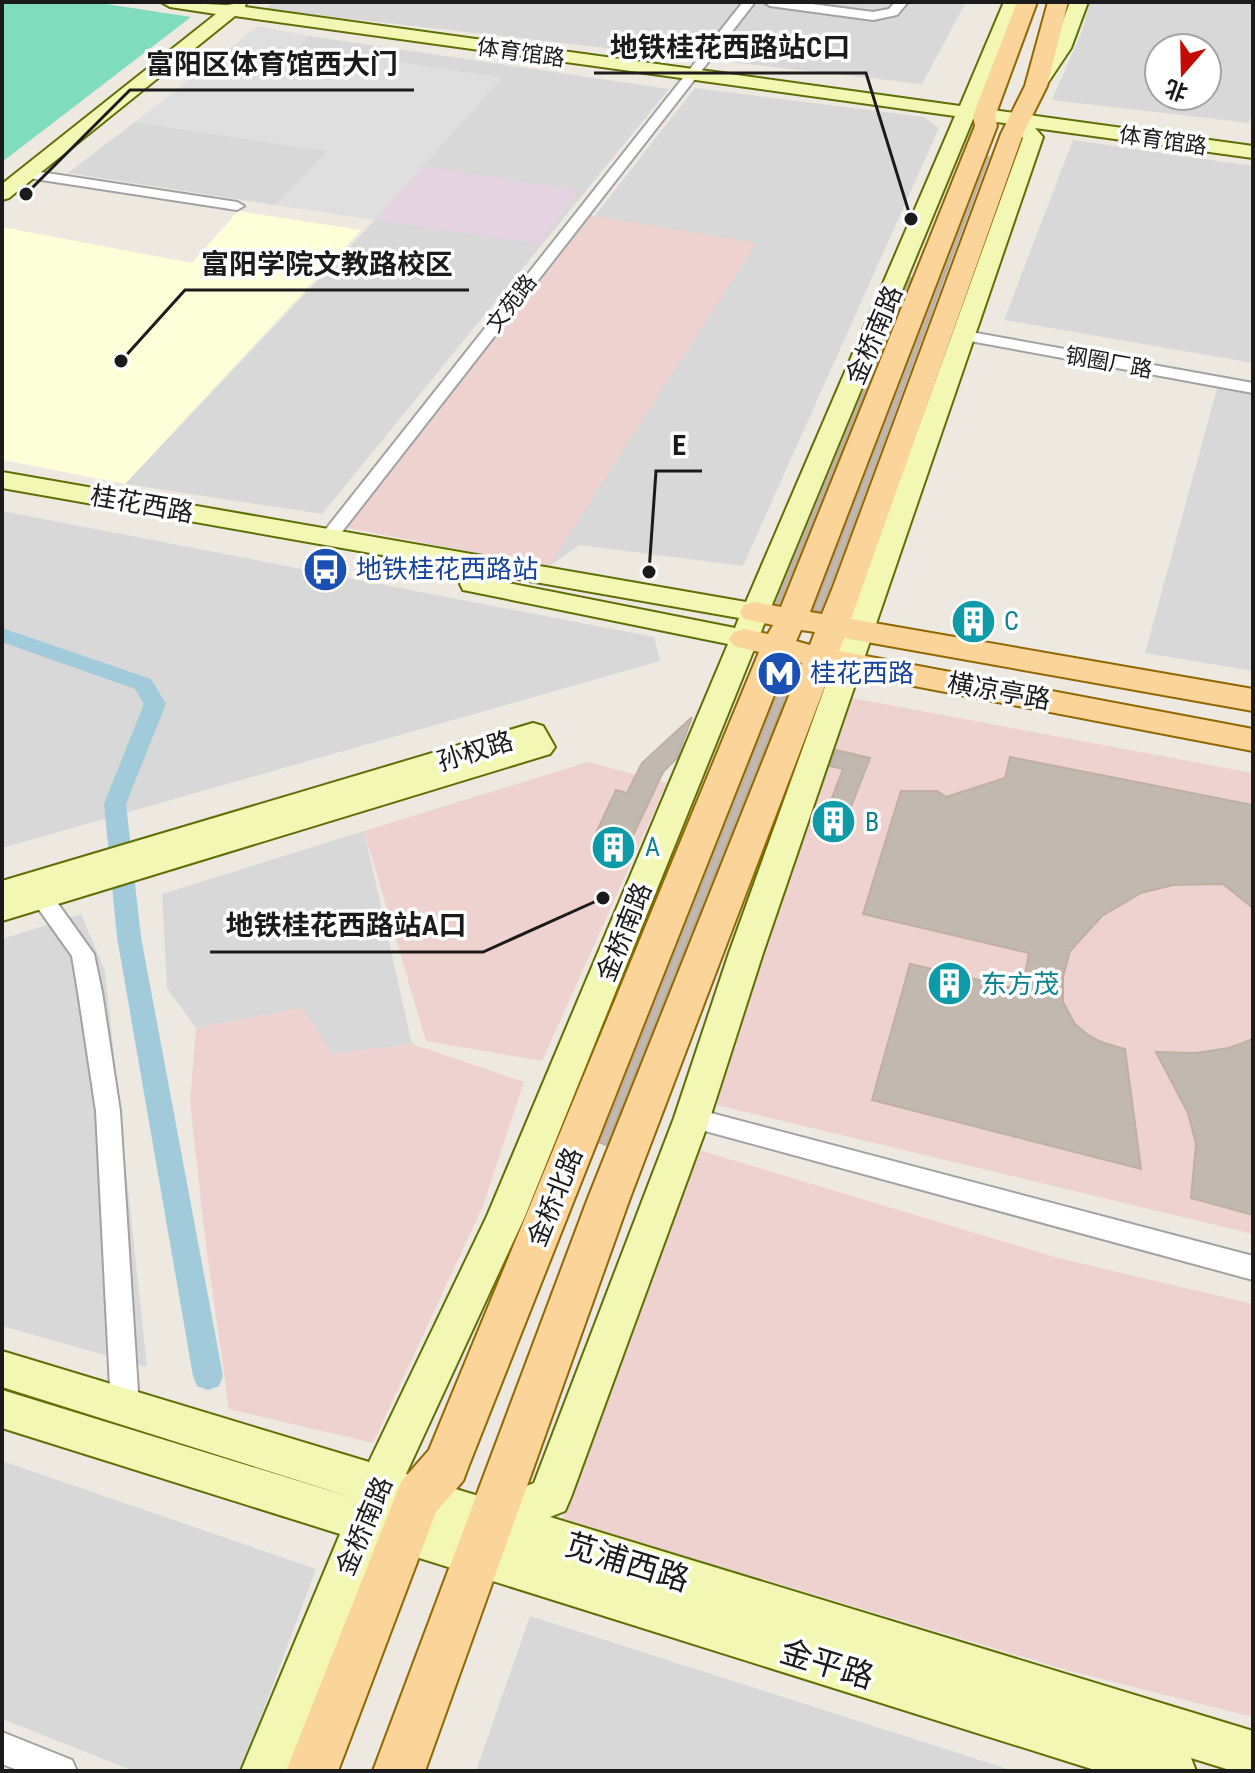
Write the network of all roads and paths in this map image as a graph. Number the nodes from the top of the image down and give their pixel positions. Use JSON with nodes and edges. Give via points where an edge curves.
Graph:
{"nodes":[{"id":1,"x":170,"y":2,"type":"edge"},
{"id":2,"x":749,"y":2,"type":"edge"},
{"id":3,"x":770,"y":2,"type":"edge"},
{"id":4,"x":902,"y":2,"type":"edge"},
{"id":5,"x":1013,"y":2,"type":"edge"},
{"id":6,"x":1027,"y":2,"type":"edge"},
{"id":7,"x":1058,"y":2,"type":"edge"},
{"id":8,"x":1079,"y":2,"type":"edge"},
{"id":9,"x":229,"y":5,"type":"edge"},
{"id":10,"x":692,"y":72,"type":"junction"},
{"id":11,"x":1036,"y":86,"type":"junction"},
{"id":12,"x":977,"y":111,"type":"junction"},
{"id":13,"x":1021,"y":117,"type":"junction"},
{"id":14,"x":1253,"y":145,"type":"edge"},
{"id":15,"x":1253,"y":152,"type":"edge"},
{"id":16,"x":27,"y":174,"type":"junction"},
{"id":17,"x":2,"y":180,"type":"edge"},
{"id":18,"x":2,"y":194,"type":"edge"},
{"id":19,"x":237,"y":206,"type":"dead end"},
{"id":20,"x":978,"y":262,"type":"junction"},
{"id":21,"x":921,"y":287,"type":"junction"},
{"id":22,"x":889,"y":302,"type":"junction"},
{"id":23,"x":965,"y":336,"type":"junction"},
{"id":24,"x":1253,"y":388,"type":"edge"},
{"id":25,"x":2,"y":480,"type":"edge"},
{"id":26,"x":2,"y":495,"type":"edge"},
{"id":27,"x":328,"y":538,"type":"junction"},
{"id":28,"x":767,"y":629,"type":"junction"},
{"id":29,"x":840,"y":644,"type":"junction"},
{"id":30,"x":1253,"y":700,"type":"edge"},
{"id":31,"x":1253,"y":740,"type":"edge"},
{"id":32,"x":147,"y":857,"type":"junction"},
{"id":33,"x":59,"y":887,"type":"junction"},
{"id":34,"x":2,"y":893,"type":"edge"},
{"id":35,"x":2,"y":909,"type":"edge"},
{"id":36,"x":692,"y":1118,"type":"junction"},
{"id":37,"x":566,"y":1169,"type":"junction"},
{"id":38,"x":506,"y":1216,"type":"junction"},
{"id":39,"x":1253,"y":1268,"type":"edge"},
{"id":40,"x":2,"y":1369,"type":"edge"},
{"id":41,"x":125,"y":1407,"type":"junction"},
{"id":42,"x":2,"y":1409,"type":"edge"},
{"id":43,"x":392,"y":1509,"type":"junction"},
{"id":44,"x":487,"y":1538,"type":"junction"},
{"id":45,"x":2,"y":1748,"type":"edge"},
{"id":46,"x":1253,"y":1754,"type":"edge"},
{"id":47,"x":61,"y":1771,"type":"edge"},
{"id":48,"x":264,"y":1771,"type":"edge"},
{"id":49,"x":312,"y":1771,"type":"edge"},
{"id":50,"x":399,"y":1771,"type":"edge"},
{"id":51,"x":1173,"y":1771,"type":"edge"}],
"edges":[{"from":1,"to":9,"type":"main road","name":"体育馆路"},
{"from":2,"to":10,"type":"street","name":"文苑路"},
{"from":3,"to":4,"type":"street","via":[[881,16]]},
{"from":5,"to":12,"type":"main road","name":"金桥南路"},
{"from":6,"to":12,"type":"main road","name":"金桥南路"},
{"from":7,"to":11,"type":"main road"},
{"from":8,"to":11,"type":"main road","via":[[1062,48]]},
{"from":9,"to":10,"type":"main road","name":"体育馆路"},
{"from":9,"to":16,"type":"main road"},
{"from":9,"to":17,"type":"main road"},
{"from":10,"to":12,"type":"main road","name":"体育馆路"},
{"from":10,"to":27,"type":"street","name":"文苑路"},
{"from":11,"to":13,"type":"main road"},
{"from":12,"to":13,"type":"main road","name":"体育馆路"},
{"from":12,"to":21,"type":"main road","name":"金桥南路","via":[[986,126]]},
{"from":12,"to":22,"type":"main road","name":"金桥南路"},
{"from":13,"to":14,"type":"main road","name":"体育馆路"},
{"from":13,"to":15,"type":"main road","name":"体育馆路"},
{"from":13,"to":20,"type":"main road","via":[[1033,137]]},
{"from":16,"to":18,"type":"main road"},
{"from":16,"to":19,"type":"street"},
{"from":20,"to":23,"type":"main road"},
{"from":20,"to":29,"type":"main road"},
{"from":21,"to":22,"type":"main road"},
{"from":21,"to":28,"type":"main road","name":"金桥南路"},
{"from":22,"to":28,"type":"main road","name":"金桥南路"},
{"from":23,"to":24,"type":"street","name":"钢圈厂路"},
{"from":23,"to":29,"type":"main road"},
{"from":25,"to":27,"type":"main road","name":"桂花西路"},
{"from":26,"to":28,"type":"main road","name":"桂花西路","via":[[662,620]]},
{"from":27,"to":28,"type":"main road","name":"桂花西路"},
{"from":28,"to":29,"type":"main road","name":"横凉亭路"},
{"from":28,"to":37,"type":"main road","name":"金桥北路"},
{"from":28,"to":38,"type":"main road","name":"金桥南路"},
{"from":29,"to":30,"type":"main road","name":"横凉亭路"},
{"from":29,"to":31,"type":"main road","name":"横凉亭路"},
{"from":29,"to":36,"type":"main road"},
{"from":29,"to":44,"type":"main road","name":"金桥北路","via":[[609,1198]]},
{"from":32,"to":32,"type":"main road","name":"孙权路","via":[[540,747],[533,733]]},
{"from":32,"to":33,"type":"main road","name":"孙权路"},
{"from":33,"to":34,"type":"main road","name":"孙权路"},
{"from":33,"to":35,"type":"main road","name":"孙权路"},
{"from":33,"to":41,"type":"street","via":[[83,954],[108,1111]]},
{"from":36,"to":39,"type":"street"},
{"from":36,"to":44,"type":"main road","via":[[550,1497]]},
{"from":37,"to":38,"type":"main road"},
{"from":37,"to":43,"type":"main road","name":"金桥北路","via":[[446,1465]]},
{"from":38,"to":43,"type":"main road","name":"金桥南路"},
{"from":40,"to":41,"type":"main road","name":"苋浦西路"},
{"from":41,"to":43,"type":"main road","name":"苋浦西路"},
{"from":42,"to":43,"type":"main road","name":"苋浦西路"},
{"from":43,"to":44,"type":"main road","name":"苋浦西路"},
{"from":43,"to":48,"type":"main road","name":"金桥南路"},
{"from":43,"to":49,"type":"main road","name":"金桥北路"},
{"from":44,"to":46,"type":"main road","name":"苋浦西路"},
{"from":44,"to":50,"type":"main road","name":"金桥北路"},
{"from":44,"to":51,"type":"main road","name":"金平路"},
{"from":45,"to":47,"type":"street"}]}
